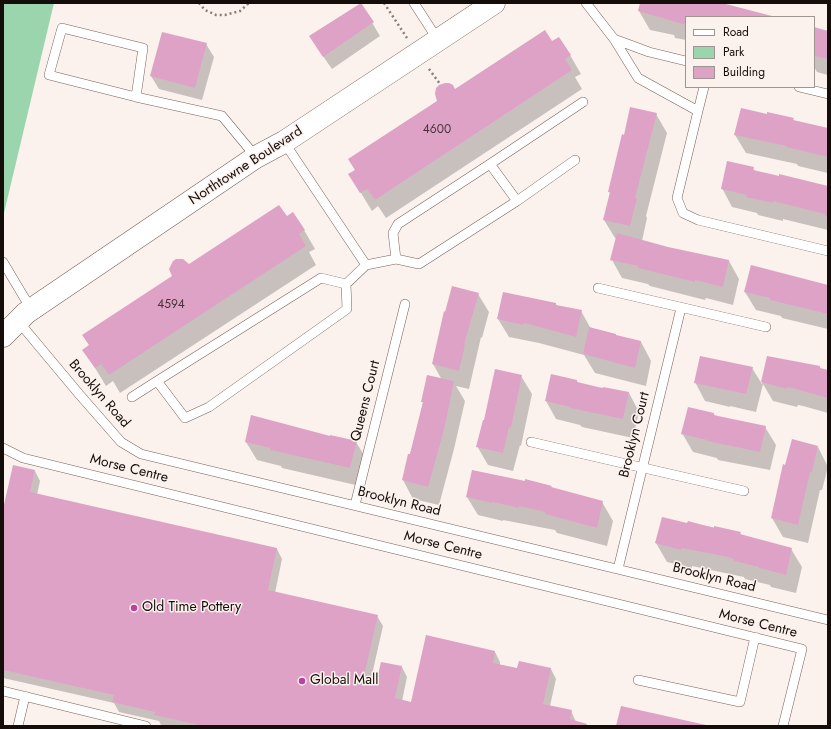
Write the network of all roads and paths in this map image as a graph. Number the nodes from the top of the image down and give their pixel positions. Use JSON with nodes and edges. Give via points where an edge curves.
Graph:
{"nodes":[{"id":1,"x":199,"y":3,"type":"edge"},
{"id":2,"x":249,"y":3,"type":"edge"},
{"id":3,"x":384,"y":3,"type":"edge"},
{"id":4,"x":414,"y":3,"type":"edge"},
{"id":5,"x":494,"y":3,"type":"edge"},
{"id":6,"x":586,"y":3,"type":"edge"},
{"id":7,"x":614,"y":39,"type":"junction"},
{"id":8,"x":438,"y":40,"type":"junction"},
{"id":9,"x":410,"y":42,"type":"dead end"},
{"id":10,"x":685,"y":61,"type":"edge"},
{"id":11,"x":428,"y":68,"type":"dead end"},
{"id":12,"x":440,"y":84,"type":"dead end"},
{"id":13,"x":704,"y":88,"type":"edge"},
{"id":14,"x":802,"y":88,"type":"edge"},
{"id":15,"x":828,"y":94,"type":"edge"},
{"id":16,"x":136,"y":97,"type":"junction"},
{"id":17,"x":583,"y":102,"type":"dead end"},
{"id":18,"x":698,"y":111,"type":"junction"},
{"id":19,"x":284,"y":142,"type":"junction"},
{"id":20,"x":256,"y":157,"type":"junction"},
{"id":21,"x":575,"y":160,"type":"dead end"},
{"id":22,"x":490,"y":164,"type":"junction"},
{"id":23,"x":517,"y":201,"type":"junction"},
{"id":24,"x":828,"y":251,"type":"edge"},
{"id":25,"x":396,"y":259,"type":"junction"},
{"id":26,"x":3,"y":262,"type":"edge"},
{"id":27,"x":366,"y":265,"type":"junction"},
{"id":28,"x":346,"y":284,"type":"junction"},
{"id":29,"x":598,"y":288,"type":"dead end"},
{"id":30,"x":405,"y":304,"type":"dead end"},
{"id":31,"x":681,"y":308,"type":"junction"},
{"id":32,"x":17,"y":322,"type":"edge"},
{"id":33,"x":766,"y":327,"type":"dead end"},
{"id":34,"x":157,"y":381,"type":"junction"},
{"id":35,"x":132,"y":397,"type":"dead end"},
{"id":36,"x":531,"y":442,"type":"dead end"},
{"id":37,"x":3,"y":448,"type":"edge"},
{"id":38,"x":642,"y":468,"type":"junction"},
{"id":39,"x":744,"y":491,"type":"dead end"},
{"id":40,"x":355,"y":505,"type":"junction"},
{"id":41,"x":618,"y":569,"type":"junction"},
{"id":42,"x":828,"y":620,"type":"edge"},
{"id":43,"x":755,"y":637,"type":"junction"},
{"id":44,"x":638,"y":680,"type":"dead end"},
{"id":45,"x":3,"y":691,"type":"edge"},
{"id":46,"x":25,"y":696,"type":"junction"},
{"id":47,"x":18,"y":726,"type":"edge"},
{"id":48,"x":146,"y":726,"type":"edge"},
{"id":49,"x":782,"y":726,"type":"edge"}],
"edges":[{"from":1,"to":2,"type":"path","via":[[205,10],[216,15],[225,15],[240,11]]},
{"from":3,"to":9,"type":"path"},
{"from":4,"to":8,"type":"lane"},
{"from":5,"to":8,"type":"street","name":"Northtowne Boulevard"},
{"from":6,"to":7,"type":"lane"},
{"from":7,"to":10,"type":"lane","via":[[649,52]]},
{"from":7,"to":18,"type":"lane","via":[[638,78]]},
{"from":8,"to":19,"type":"street","name":"Northtowne Boulevard"},
{"from":11,"to":12,"type":"path"},
{"from":13,"to":18,"type":"lane"},
{"from":14,"to":15,"type":"lane"},
{"from":16,"to":16,"type":"lane","via":[[49,75],[62,28],[143,48]]},
{"from":16,"to":20,"type":"lane","via":[[222,116]]},
{"from":17,"to":22,"type":"lane"},
{"from":18,"to":24,"type":"lane","via":[[677,198],[683,213],[698,220]]},
{"from":19,"to":20,"type":"street","name":"Northtowne Boulevard"},
{"from":19,"to":27,"type":"lane"},
{"from":20,"to":32,"type":"street","name":"Northtowne Boulevard"},
{"from":21,"to":23,"type":"lane"},
{"from":22,"to":23,"type":"lane"},
{"from":22,"to":25,"type":"lane","via":[[398,224],[393,233]]},
{"from":23,"to":25,"type":"lane","via":[[419,264]]},
{"from":25,"to":27,"type":"lane"},
{"from":26,"to":32,"type":"lane","name":"Brooklyn Road"},
{"from":27,"to":28,"type":"lane"},
{"from":28,"to":34,"type":"lane","via":[[321,278]]},
{"from":28,"to":34,"type":"lane","via":[[347,308],[203,410],[185,418]]},
{"from":29,"to":31,"type":"lane"},
{"from":30,"to":40,"type":"lane","name":"Queens Court"},
{"from":31,"to":33,"type":"lane"},
{"from":31,"to":38,"type":"lane","name":"Brooklyn Court"},
{"from":32,"to":40,"type":"lane","name":"Brooklyn Road","via":[[121,442],[141,454]]},
{"from":34,"to":35,"type":"lane"},
{"from":36,"to":38,"type":"lane"},
{"from":37,"to":43,"type":"lane","name":"Morse Centre","via":[[23,458]]},
{"from":38,"to":39,"type":"lane"},
{"from":38,"to":41,"type":"lane","name":"Brooklyn Court"},
{"from":40,"to":41,"type":"lane","name":"Brooklyn Road"},
{"from":41,"to":42,"type":"lane","name":"Brooklyn Road"},
{"from":43,"to":44,"type":"lane","via":[[740,702]]},
{"from":43,"to":49,"type":"lane","name":"Morse Centre","via":[[802,649]]},
{"from":45,"to":46,"type":"lane"},
{"from":46,"to":47,"type":"lane"},
{"from":46,"to":48,"type":"lane"}]}
